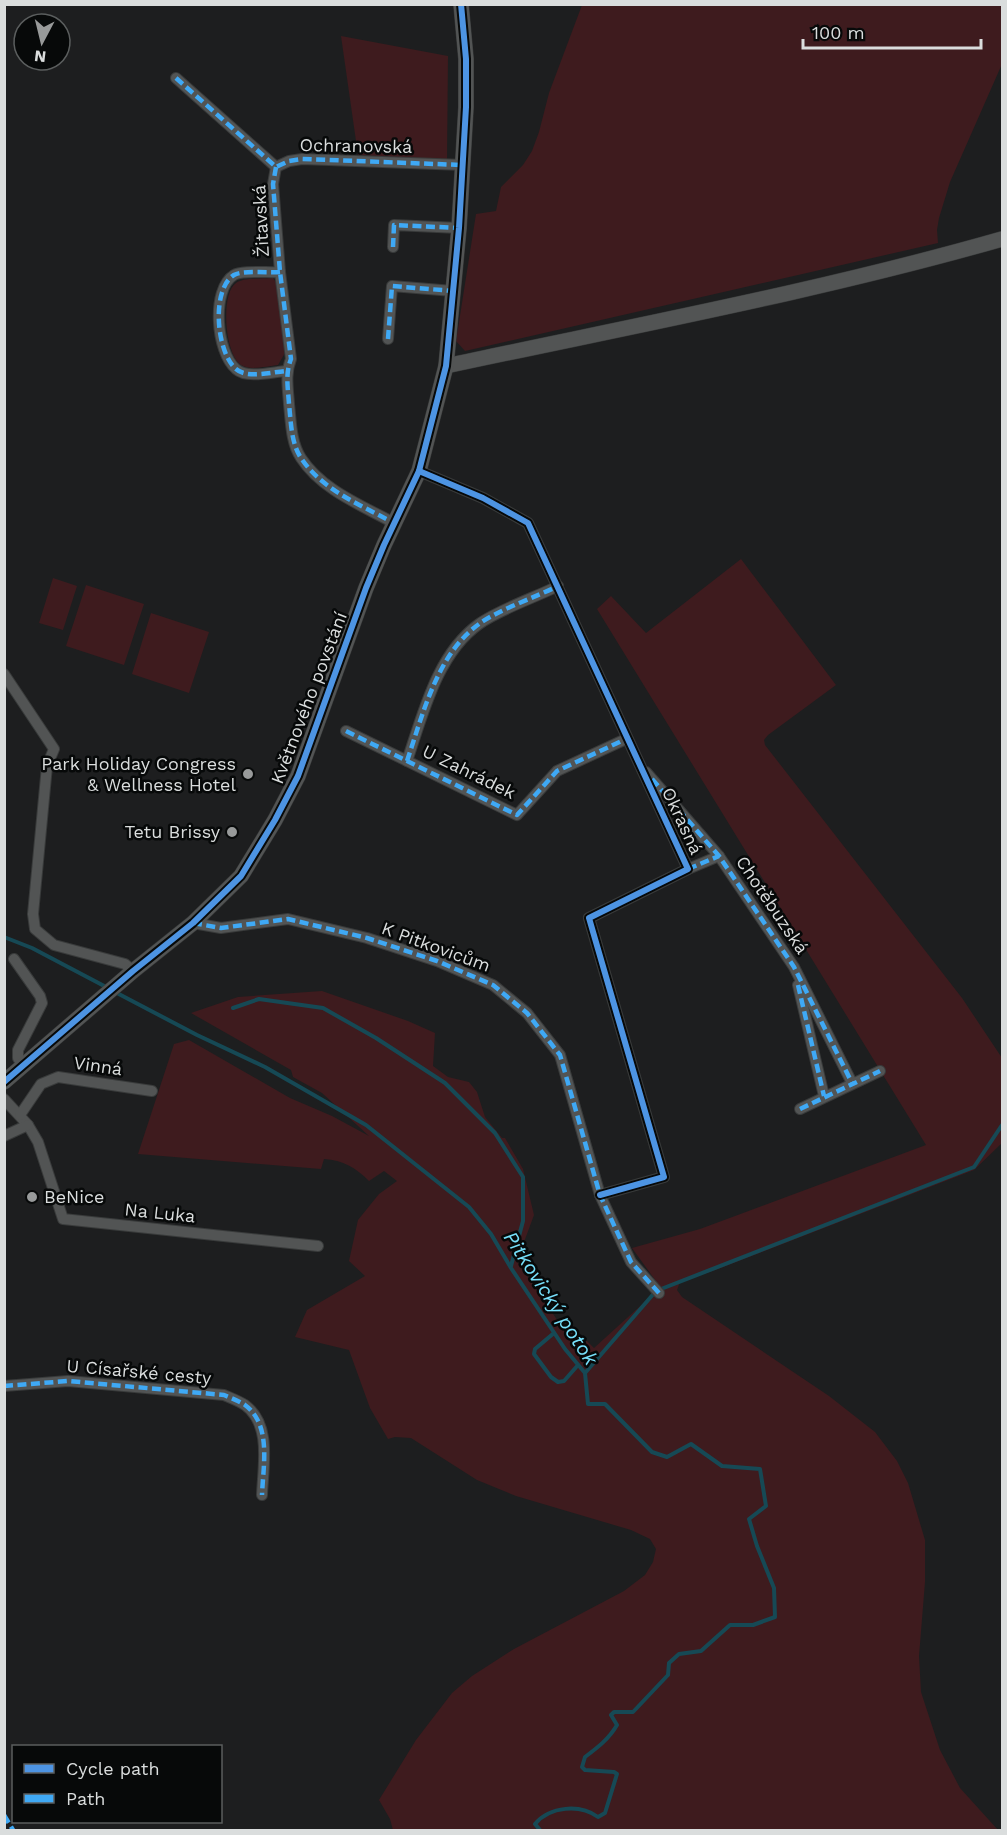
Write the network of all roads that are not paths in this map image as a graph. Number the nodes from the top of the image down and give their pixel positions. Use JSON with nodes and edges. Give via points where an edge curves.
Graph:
{"nodes":[{"id":1,"x":461,"y":4,"type":"edge"},
{"id":2,"x":176,"y":78,"type":"dead end"},
{"id":3,"x":463,"y":165,"type":"junction"},
{"id":4,"x":276,"y":168,"type":"junction"},
{"id":5,"x":459,"y":228,"type":"junction"},
{"id":6,"x":1002,"y":239,"type":"edge"},
{"id":7,"x":393,"y":247,"type":"dead end"},
{"id":8,"x":280,"y":272,"type":"junction"},
{"id":9,"x":453,"y":291,"type":"junction"},
{"id":10,"x":388,"y":339,"type":"dead end"},
{"id":11,"x":446,"y":366,"type":"junction"},
{"id":12,"x":286,"y":371,"type":"junction"},
{"id":13,"x":418,"y":471,"type":"junction"},
{"id":14,"x":394,"y":523,"type":"junction"},
{"id":15,"x":558,"y":586,"type":"junction"},
{"id":16,"x":4,"y":674,"type":"edge"},
{"id":17,"x":346,"y":731,"type":"dead end"},
{"id":18,"x":626,"y":740,"type":"junction"},
{"id":19,"x":407,"y":760,"type":"junction"},
{"id":20,"x":638,"y":763,"type":"junction"},
{"id":21,"x":719,"y":856,"type":"junction"},
{"id":22,"x":688,"y":869,"type":"junction"},
{"id":23,"x":193,"y":923,"type":"junction"},
{"id":24,"x":14,"y":959,"type":"dead end"},
{"id":25,"x":794,"y":967,"type":"junction"},
{"id":26,"x":130,"y":974,"type":"junction"},
{"id":27,"x":23,"y":1066,"type":"junction"},
{"id":28,"x":880,"y":1071,"type":"dead end"},
{"id":29,"x":4,"y":1082,"type":"edge"},
{"id":30,"x":852,"y":1083,"type":"junction"},
{"id":31,"x":152,"y":1090,"type":"dead end"},
{"id":32,"x":824,"y":1096,"type":"junction"},
{"id":33,"x":4,"y":1099,"type":"edge"},
{"id":34,"x":800,"y":1109,"type":"dead end"},
{"id":35,"x":20,"y":1114,"type":"junction"},
{"id":36,"x":28,"y":1125,"type":"junction"},
{"id":37,"x":4,"y":1136,"type":"edge"},
{"id":38,"x":600,"y":1195,"type":"junction"},
{"id":39,"x":318,"y":1246,"type":"dead end"},
{"id":40,"x":657,"y":1291,"type":"dead end"},
{"id":41,"x":4,"y":1386,"type":"edge"},
{"id":42,"x":262,"y":1494,"type":"dead end"}],
"edges":[{"from":1,"to":3,"type":"street","name":"Květnového povstání","via":[[466,59]]},
{"from":2,"to":4,"type":"street","name":"Ochranovská"},
{"from":3,"to":4,"type":"street","name":"Ochranovská","via":[[302,159]]},
{"from":3,"to":5,"type":"street","name":"Květnového povstání"},
{"from":4,"to":8,"type":"street","name":"Žitavská","via":[[273,184]]},
{"from":5,"to":7,"type":"street","via":[[394,225]]},
{"from":5,"to":9,"type":"street","name":"Květnového povstání"},
{"from":6,"to":11,"type":"street","via":[[801,289]]},
{"from":8,"to":12,"type":"street","name":"Žitavská","via":[[291,359]]},
{"from":8,"to":12,"type":"street","name":"Žitavská","via":[[237,273],[226,281],[220,295],[219,328],[228,358],[236,369],[246,374]]},
{"from":9,"to":10,"type":"street","via":[[392,286]]},
{"from":9,"to":11,"type":"street","name":"Květnového povstání"},
{"from":11,"to":13,"type":"street","name":"Květnového povstání"},
{"from":12,"to":14,"type":"street","name":"Žitavská","via":[[292,434],[300,457],[342,495]]},
{"from":13,"to":14,"type":"street","name":"Květnového povstání"},
{"from":13,"to":15,"type":"street","name":"Okrasná","via":[[483,498],[528,523]]},
{"from":14,"to":23,"type":"street","name":"Květnového povstání","via":[[366,588],[298,776],[242,876]]},
{"from":15,"to":18,"type":"street","name":"Okrasná"},
{"from":15,"to":19,"type":"street","name":"U Zahrádek","via":[[479,623],[463,639],[435,683]]},
{"from":16,"to":26,"type":"street","via":[[54,749],[47,766],[33,914],[35,929],[54,945],[125,964]]},
{"from":17,"to":19,"type":"street"},
{"from":18,"to":19,"type":"street","name":"U Zahrádek","via":[[556,771],[517,815]]},
{"from":18,"to":20,"type":"street","name":"Okrasná"},
{"from":20,"to":21,"type":"street","name":"Chotěbuzská"},
{"from":20,"to":22,"type":"street","name":"Okrasná"},
{"from":21,"to":22,"type":"street","name":"Okrasná"},
{"from":21,"to":25,"type":"street","name":"Chotěbuzská"},
{"from":22,"to":38,"type":"street","name":"Okrasná","via":[[589,918],[664,1177]]},
{"from":23,"to":26,"type":"street","name":"Květnového povstání"},
{"from":23,"to":38,"type":"street","name":"K Pitkovicům","via":[[221,928],[288,919],[367,938],[493,985],[526,1013],[560,1055]]},
{"from":24,"to":27,"type":"street","via":[[42,1003],[18,1050]]},
{"from":25,"to":30,"type":"street","name":"Chotěbuzská"},
{"from":25,"to":32,"type":"street"},
{"from":26,"to":27,"type":"street","name":"Květnového povstání"},
{"from":27,"to":29,"type":"street","name":"Květnového povstání"},
{"from":28,"to":30,"type":"street"},
{"from":30,"to":32,"type":"street"},
{"from":31,"to":35,"type":"street","name":"Vinná","via":[[58,1077],[41,1084]]},
{"from":32,"to":34,"type":"street"},
{"from":33,"to":35,"type":"street","name":"Na Luka"},
{"from":35,"to":36,"type":"street","name":"Na Luka"},
{"from":36,"to":37,"type":"street"},
{"from":36,"to":39,"type":"street","name":"Na Luka","via":[[38,1142],[63,1220]]},
{"from":38,"to":40,"type":"street","name":"K Pitkovicům","via":[[631,1262]]},
{"from":41,"to":42,"type":"street","name":"U Císařské cesty","via":[[68,1381],[224,1395],[244,1404],[261,1426]]}]}
